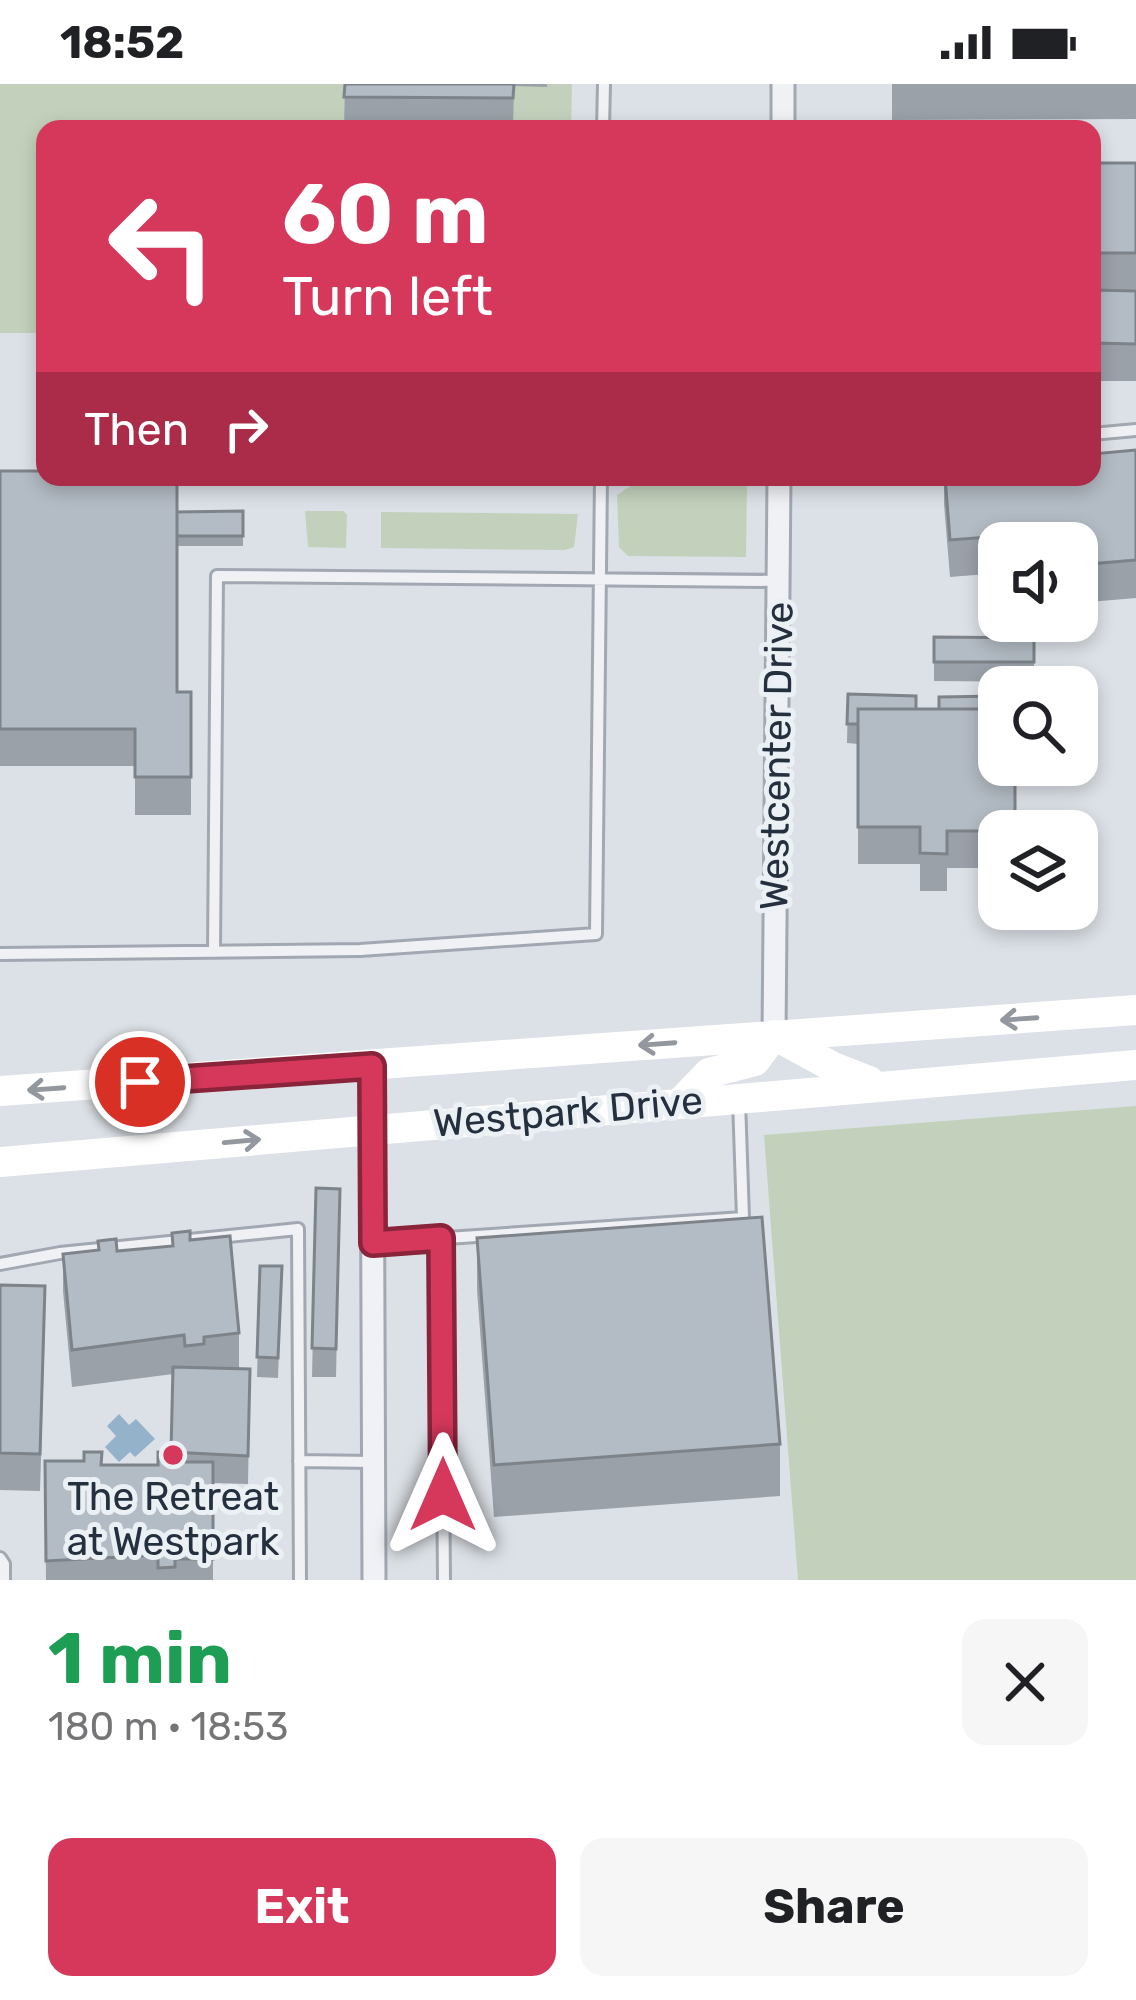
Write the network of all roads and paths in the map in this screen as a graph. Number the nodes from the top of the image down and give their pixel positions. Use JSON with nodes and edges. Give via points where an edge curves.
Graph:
{"nodes":[{"id":1,"x":604,"y":84,"type":"edge"},
{"id":2,"x":783,"y":84,"type":"edge"},
{"id":3,"x":603,"y":120,"type":"edge"},
{"id":4,"x":783,"y":120,"type":"edge"},
{"id":5,"x":1136,"y":430,"type":"edge"},
{"id":6,"x":1101,"y":433,"type":"edge"},
{"id":7,"x":601,"y":486,"type":"edge"},
{"id":8,"x":779,"y":486,"type":"edge"},
{"id":9,"x":601,"y":580,"type":"junction"},
{"id":10,"x":778,"y":581,"type":"junction"},
{"id":11,"x":214,"y":952,"type":"junction"},
{"id":12,"x":0,"y":954,"type":"edge"},
{"id":13,"x":1136,"y":1010,"type":"edge"},
{"id":14,"x":774,"y":1035,"type":"junction"},
{"id":15,"x":1136,"y":1065,"type":"edge"},
{"id":16,"x":372,"y":1066,"type":"junction"},
{"id":17,"x":881,"y":1085,"type":"junction"},
{"id":18,"x":0,"y":1091,"type":"edge"},
{"id":19,"x":739,"y":1097,"type":"junction"},
{"id":20,"x":682,"y":1102,"type":"junction"},
{"id":21,"x":372,"y":1130,"type":"junction"},
{"id":22,"x":0,"y":1162,"type":"edge"},
{"id":23,"x":441,"y":1238,"type":"junction"},
{"id":24,"x":373,"y":1243,"type":"junction"},
{"id":25,"x":0,"y":1264,"type":"edge"},
{"id":26,"x":299,"y":1462,"type":"junction"},
{"id":27,"x":374,"y":1462,"type":"junction"},
{"id":28,"x":0,"y":1558,"type":"edge"},
{"id":29,"x":4,"y":1580,"type":"edge"},
{"id":30,"x":300,"y":1580,"type":"edge"},
{"id":31,"x":374,"y":1580,"type":"edge"},
{"id":32,"x":444,"y":1580,"type":"edge"}],
"edges":[{"from":1,"to":3,"type":"lane"},
{"from":2,"to":4,"type":"street"},
{"from":5,"to":6,"type":"lane"},
{"from":7,"to":9,"type":"lane"},
{"from":8,"to":10,"type":"street","name":"Westcenter Drive"},
{"from":9,"to":10,"type":"lane"},
{"from":9,"to":11,"type":"lane","via":[[596,934]]},
{"from":9,"to":11,"type":"lane","via":[[217,576]]},
{"from":10,"to":14,"type":"street","name":"Westcenter Drive"},
{"from":11,"to":12,"type":"lane"},
{"from":13,"to":14,"type":"main road","name":"Westpark Drive","one_way":true},
{"from":14,"to":16,"type":"main road","name":"Westpark Drive","one_way":true},
{"from":14,"to":17,"type":"main road"},
{"from":14,"to":20,"type":"main road","via":[[755,1061],[709,1073]]},
{"from":15,"to":17,"type":"main road","name":"Westpark Drive"},
{"from":16,"to":18,"type":"main road","name":"Westpark Drive","one_way":true},
{"from":16,"to":21,"type":"street"},
{"from":17,"to":19,"type":"main road","name":"Westpark Drive"},
{"from":19,"to":20,"type":"main road","name":"Westpark Drive"},
{"from":19,"to":23,"type":"lane","via":[[743,1217]]},
{"from":20,"to":21,"type":"main road","name":"Westpark Drive"},
{"from":22,"to":21,"type":"main road","name":"Westpark Drive","one_way":true},
{"from":21,"to":24,"type":"street"},
{"from":23,"to":24,"type":"lane"},
{"from":23,"to":32,"type":"lane"},
{"from":24,"to":27,"type":"street"},
{"from":25,"to":26,"type":"lane","via":[[298,1229]]},
{"from":26,"to":27,"type":"lane"},
{"from":26,"to":30,"type":"lane"},
{"from":27,"to":31,"type":"street"},
{"from":28,"to":29,"type":"lane"}]}
